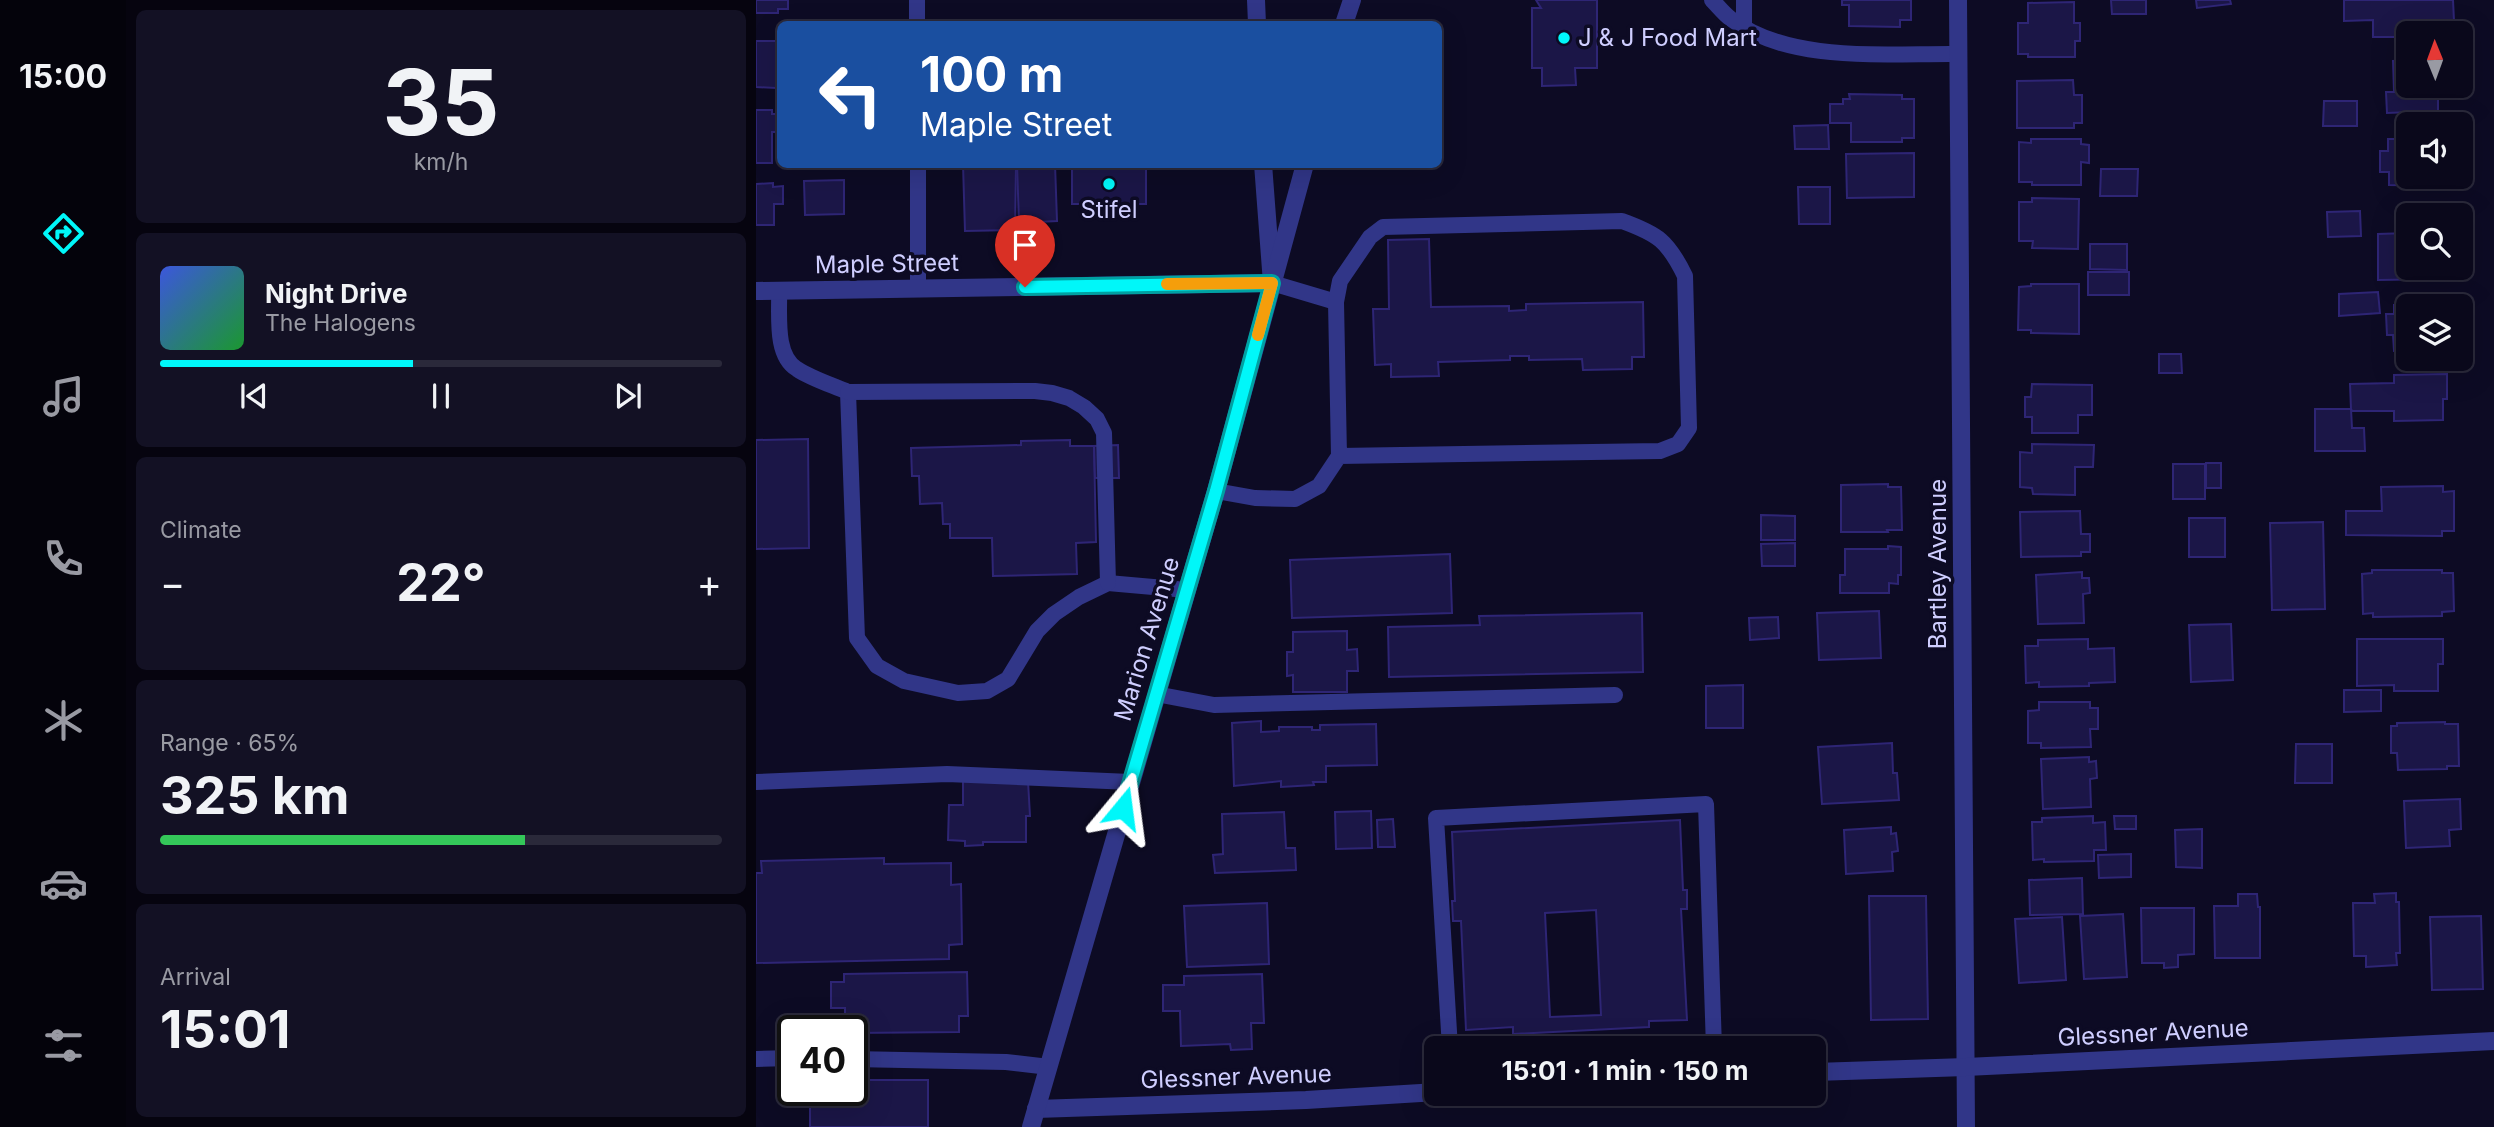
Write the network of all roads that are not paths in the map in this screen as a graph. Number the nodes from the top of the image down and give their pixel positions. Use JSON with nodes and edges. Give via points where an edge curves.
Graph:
{"nodes":[{"id":1,"x":917,"y":0,"type":"edge"},
{"id":2,"x":1256,"y":0,"type":"edge"},
{"id":3,"x":1352,"y":0,"type":"edge"},
{"id":4,"x":1712,"y":0,"type":"edge"},
{"id":5,"x":1744,"y":0,"type":"edge"},
{"id":6,"x":1958,"y":0,"type":"edge"},
{"id":7,"x":917,"y":21,"type":"edge"},
{"id":8,"x":1257,"y":21,"type":"edge"},
{"id":9,"x":1345,"y":21,"type":"edge"},
{"id":10,"x":1744,"y":26,"type":"junction"},
{"id":11,"x":1958,"y":54,"type":"junction"},
{"id":12,"x":918,"y":168,"type":"edge"},
{"id":13,"x":1263,"y":168,"type":"edge"},
{"id":14,"x":1304,"y":168,"type":"edge"},
{"id":15,"x":1272,"y":283,"type":"junction"},
{"id":16,"x":918,"y":288,"type":"junction"},
{"id":17,"x":779,"y":290,"type":"junction"},
{"id":18,"x":756,"y":291,"type":"edge"},
{"id":19,"x":1336,"y":302,"type":"junction"},
{"id":20,"x":848,"y":392,"type":"junction"},
{"id":21,"x":1339,"y":456,"type":"junction"},
{"id":22,"x":1216,"y":491,"type":"junction"},
{"id":23,"x":1108,"y":583,"type":"junction"},
{"id":24,"x":1187,"y":590,"type":"junction"},
{"id":25,"x":1156,"y":694,"type":"junction"},
{"id":26,"x":1615,"y":695,"type":"dead end"},
{"id":27,"x":756,"y":782,"type":"edge"},
{"id":28,"x":1130,"y":782,"type":"junction"},
{"id":29,"x":1449,"y":1036,"type":"edge"},
{"id":30,"x":1714,"y":1036,"type":"edge"},
{"id":31,"x":2494,"y":1041,"type":"edge"},
{"id":32,"x":777,"y":1058,"type":"edge"},
{"id":33,"x":756,"y":1059,"type":"edge"},
{"id":34,"x":868,"y":1059,"type":"edge"},
{"id":35,"x":1049,"y":1067,"type":"junction"},
{"id":36,"x":1966,"y":1067,"type":"junction"},
{"id":37,"x":1826,"y":1072,"type":"edge"},
{"id":38,"x":1424,"y":1093,"type":"edge"},
{"id":39,"x":1037,"y":1109,"type":"junction"},
{"id":40,"x":1031,"y":1127,"type":"edge"},
{"id":41,"x":1966,"y":1127,"type":"edge"}],
"edges":[{"from":1,"to":7,"type":"lane"},
{"from":2,"to":8,"type":"street"},
{"from":3,"to":9,"type":"street"},
{"from":4,"to":10,"type":"lane"},
{"from":5,"to":10,"type":"lane"},
{"from":6,"to":11,"type":"street","name":"Bartley Avenue"},
{"from":10,"to":11,"type":"lane","via":[[1808,50]]},
{"from":11,"to":36,"type":"street","name":"Bartley Avenue"},
{"from":12,"to":16,"type":"lane"},
{"from":13,"to":15,"type":"street"},
{"from":14,"to":15,"type":"street","name":"Marion Avenue"},
{"from":15,"to":16,"type":"street","name":"Maple Street"},
{"from":15,"to":19,"type":"lane"},
{"from":15,"to":22,"type":"street","name":"Marion Avenue"},
{"from":16,"to":17,"type":"street","name":"Maple Street"},
{"from":17,"to":18,"type":"street","name":"Maple Street"},
{"from":17,"to":20,"type":"lane","via":[[782,350],[788,361]]},
{"from":19,"to":21,"type":"lane"},
{"from":19,"to":21,"type":"lane","via":[[1340,281],[1370,237],[1383,227],[1622,221],[1653,232],[1674,254],[1685,276],[1689,428],[1678,444],[1660,451]]},
{"from":20,"to":23,"type":"lane","via":[[1035,391],[1069,398],[1084,407],[1104,433]]},
{"from":20,"to":23,"type":"lane","via":[[857,638],[877,666],[927,688],[987,691],[1008,679],[1037,631],[1054,614]]},
{"from":21,"to":22,"type":"lane","via":[[1319,486],[1295,499]]},
{"from":22,"to":24,"type":"street","name":"Marion Avenue"},
{"from":23,"to":24,"type":"lane"},
{"from":24,"to":25,"type":"street","name":"Marion Avenue"},
{"from":25,"to":26,"type":"lane","via":[[1214,705]]},
{"from":25,"to":28,"type":"street","name":"Marion Avenue"},
{"from":27,"to":28,"type":"lane","via":[[947,774]]},
{"from":28,"to":35,"type":"street","name":"Marion Avenue"},
{"from":29,"to":30,"type":"lane","via":[[1436,818],[1706,804]]},
{"from":31,"to":36,"type":"street","name":"Glessner Avenue"},
{"from":32,"to":33,"type":"lane"},
{"from":34,"to":35,"type":"lane"},
{"from":35,"to":39,"type":"street","name":"Marion Avenue"},
{"from":36,"to":37,"type":"street","name":"Glessner Avenue"},
{"from":36,"to":41,"type":"street","name":"Bartley Avenue"},
{"from":38,"to":39,"type":"street","name":"Glessner Avenue"},
{"from":39,"to":40,"type":"street","name":"Marion Avenue"}]}
